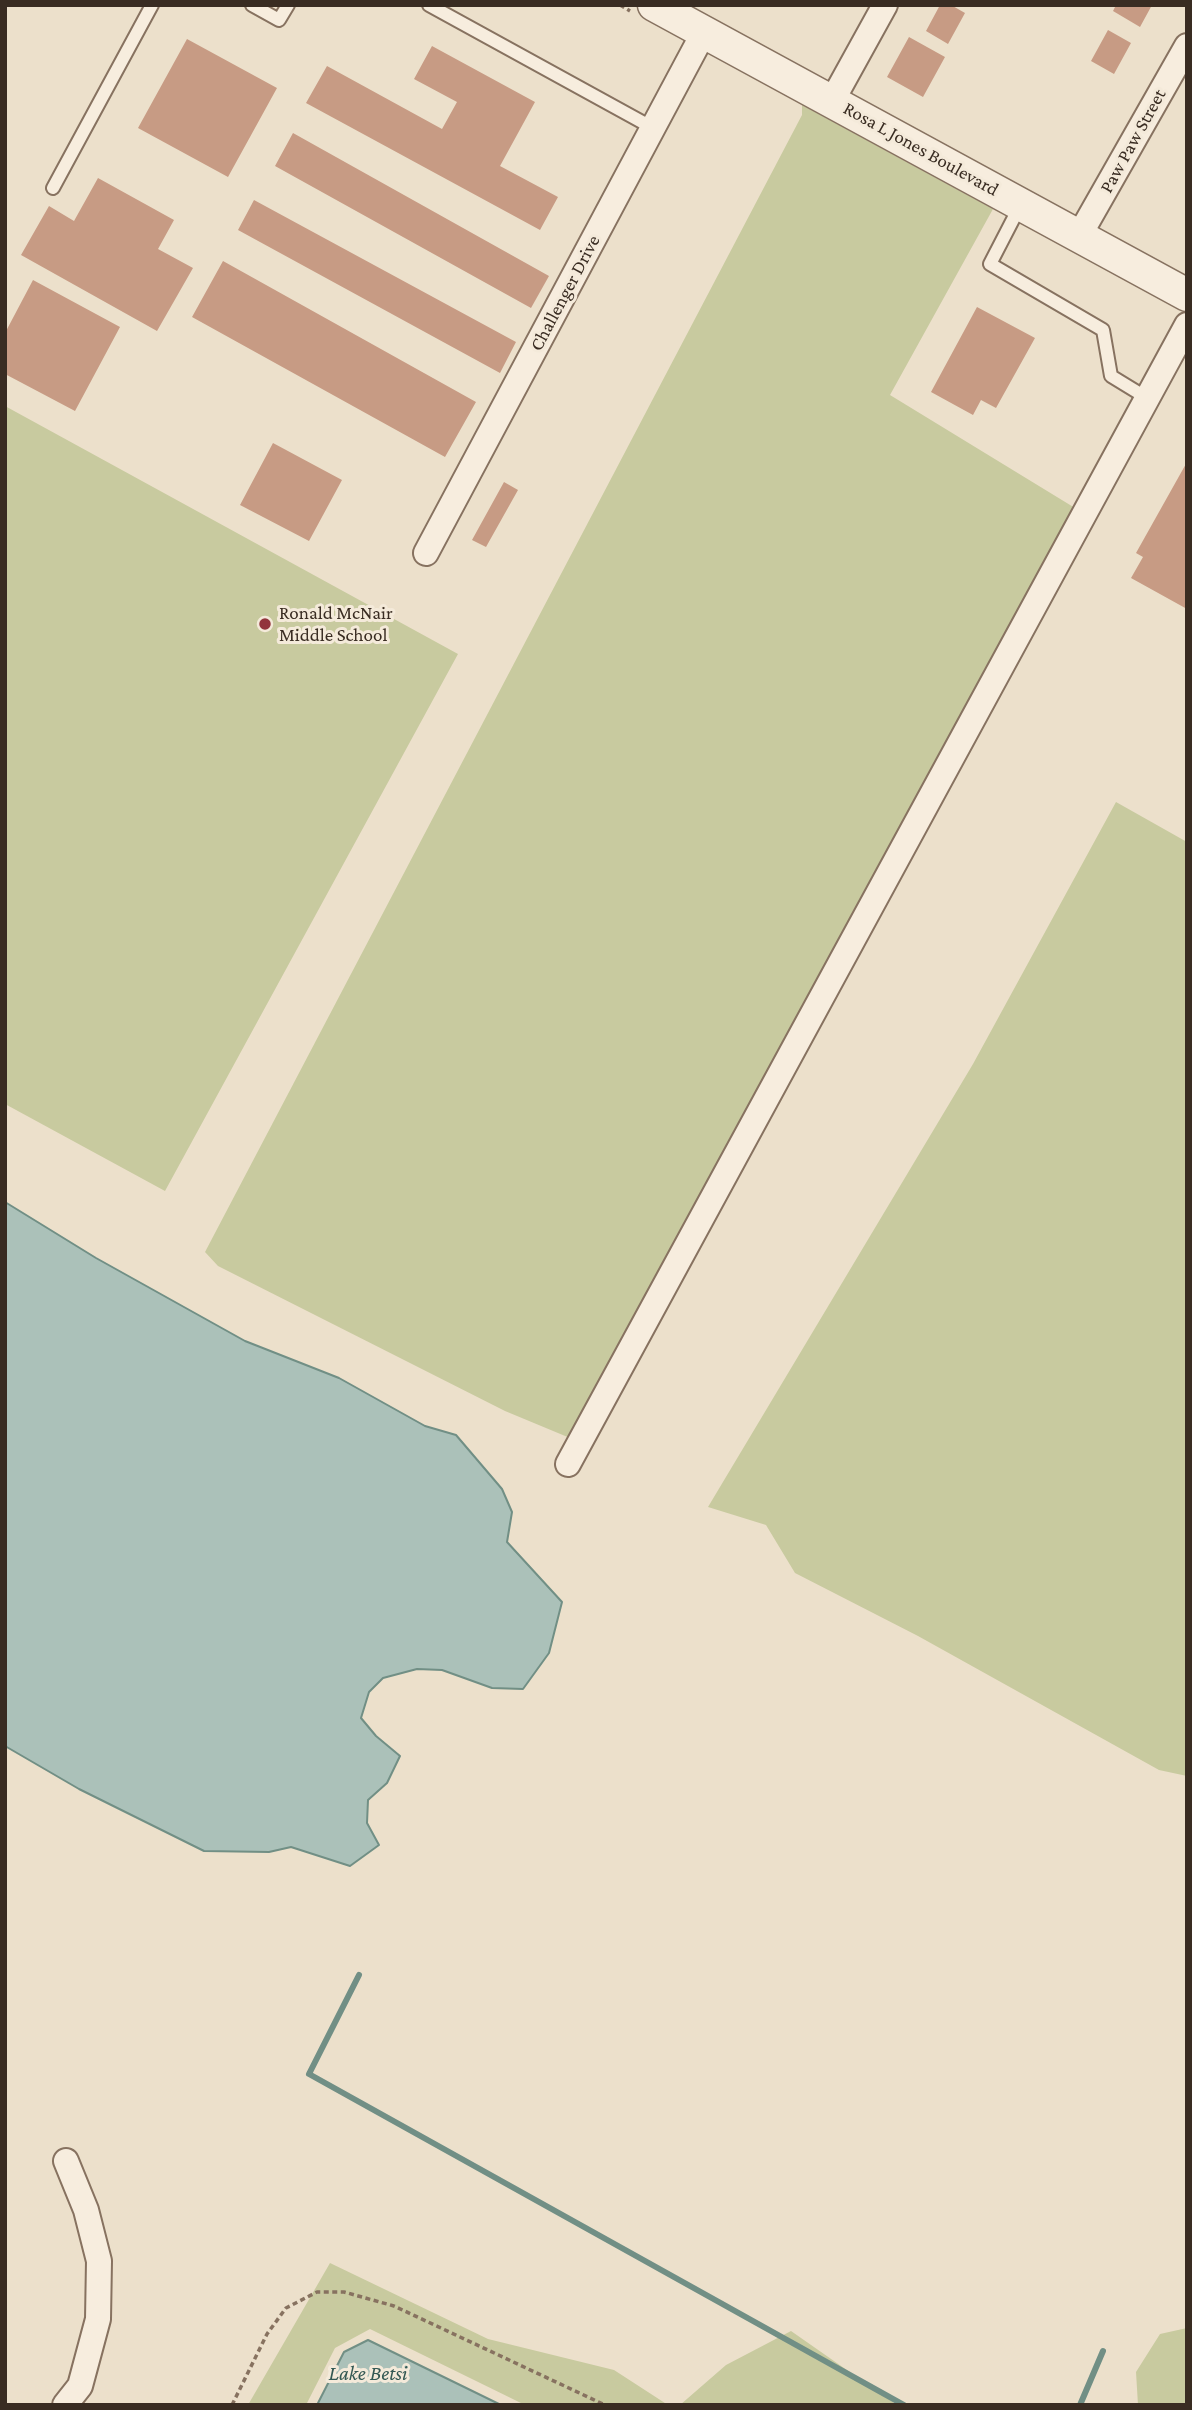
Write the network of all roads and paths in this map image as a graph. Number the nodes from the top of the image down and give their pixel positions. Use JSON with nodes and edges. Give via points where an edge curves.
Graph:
{"nodes":[{"id":1,"x":152,"y":5,"type":"edge"},
{"id":2,"x":252,"y":5,"type":"edge"},
{"id":3,"x":288,"y":5,"type":"edge"},
{"id":4,"x":429,"y":5,"type":"edge"},
{"id":5,"x":654,"y":5,"type":"edge"},
{"id":6,"x":885,"y":5,"type":"edge"},
{"id":7,"x":704,"y":32,"type":"junction"},
{"id":8,"x":1187,"y":46,"type":"edge"},
{"id":9,"x":832,"y":101,"type":"junction"},
{"id":10,"x":653,"y":128,"type":"junction"},
{"id":11,"x":53,"y":188,"type":"dead end"},
{"id":12,"x":1021,"y":204,"type":"junction"},
{"id":13,"x":1079,"y":236,"type":"junction"},
{"id":14,"x":1187,"y":295,"type":"edge"},
{"id":15,"x":1187,"y":325,"type":"edge"},
{"id":16,"x":1147,"y":398,"type":"junction"},
{"id":17,"x":426,"y":553,"type":"dead end"},
{"id":18,"x":568,"y":1464,"type":"dead end"},
{"id":19,"x":66,"y":2161,"type":"dead end"},
{"id":20,"x":65,"y":2405,"type":"edge"},
{"id":21,"x":232,"y":2405,"type":"edge"},
{"id":22,"x":605,"y":2405,"type":"edge"}],
"edges":[{"from":1,"to":11,"type":"lane"},
{"from":2,"to":3,"type":"lane","via":[[279,20]]},
{"from":4,"to":10,"type":"lane"},
{"from":5,"to":7,"type":"street","name":"Rosa L Jones Boulevard"},
{"from":6,"to":9,"type":"street"},
{"from":7,"to":9,"type":"street","name":"Rosa L Jones Boulevard"},
{"from":7,"to":10,"type":"street","name":"Challenger Drive"},
{"from":8,"to":13,"type":"street","name":"Paw Paw Street"},
{"from":9,"to":12,"type":"street","name":"Rosa L Jones Boulevard"},
{"from":10,"to":17,"type":"street","name":"Challenger Drive"},
{"from":12,"to":13,"type":"street","name":"Rosa L Jones Boulevard"},
{"from":12,"to":16,"type":"lane","via":[[990,264],[1103,330],[1111,376]]},
{"from":13,"to":14,"type":"street","name":"Rosa L Jones Boulevard"},
{"from":15,"to":16,"type":"street"},
{"from":16,"to":18,"type":"street"},
{"from":19,"to":20,"type":"street","via":[[86,2210],[99,2261],[98,2319],[80,2386]]},
{"from":21,"to":22,"type":"path","via":[[267,2334],[286,2308],[317,2292],[344,2292],[394,2306]]}]}
